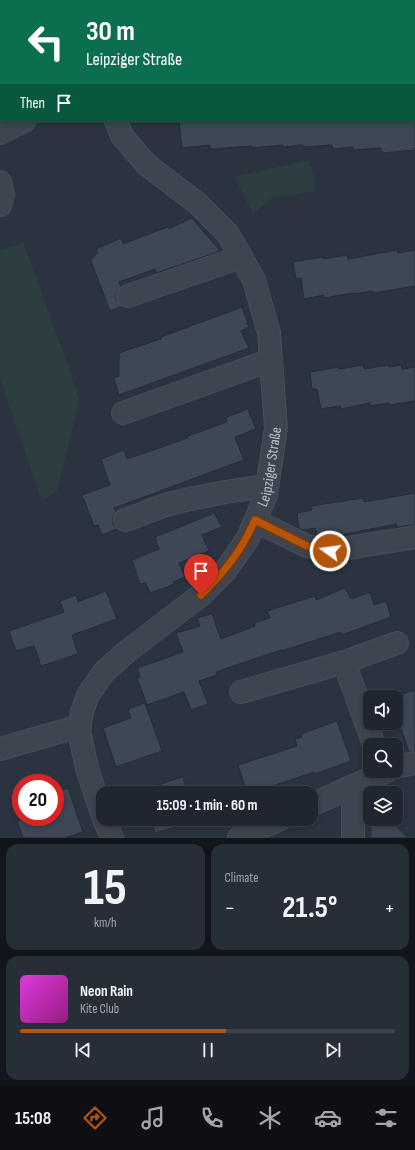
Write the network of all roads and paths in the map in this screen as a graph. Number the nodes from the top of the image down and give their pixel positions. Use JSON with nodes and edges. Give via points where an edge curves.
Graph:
{"nodes":[{"id":1,"x":22,"y":122,"type":"edge"},
{"id":2,"x":116,"y":122,"type":"edge"},
{"id":3,"x":0,"y":133,"type":"edge"},
{"id":4,"x":0,"y":182,"type":"edge"},
{"id":5,"x":0,"y":205,"type":"edge"},
{"id":6,"x":241,"y":257,"type":"junction"},
{"id":7,"x":128,"y":296,"type":"dead end"},
{"id":8,"x":271,"y":360,"type":"junction"},
{"id":9,"x":123,"y":414,"type":"dead end"},
{"id":10,"x":267,"y":486,"type":"junction"},
{"id":11,"x":125,"y":520,"type":"dead end"},
{"id":12,"x":255,"y":520,"type":"junction"},
{"id":13,"x":415,"y":537,"type":"edge"},
{"id":14,"x":397,"y":643,"type":"dead end"},
{"id":15,"x":344,"y":662,"type":"junction"},
{"id":16,"x":241,"y":692,"type":"dead end"},
{"id":17,"x":80,"y":726,"type":"junction"},
{"id":18,"x":371,"y":738,"type":"edge"},
{"id":19,"x":0,"y":749,"type":"edge"},
{"id":20,"x":415,"y":763,"type":"edge"},
{"id":21,"x":403,"y":766,"type":"edge"},
{"id":22,"x":370,"y":778,"type":"edge"},
{"id":23,"x":353,"y":786,"type":"junction"},
{"id":24,"x":96,"y":795,"type":"edge"},
{"id":25,"x":318,"y":802,"type":"edge"},
{"id":26,"x":107,"y":826,"type":"edge"},
{"id":27,"x":265,"y":826,"type":"edge"},
{"id":28,"x":112,"y":838,"type":"edge"},
{"id":29,"x":239,"y":838,"type":"edge"},
{"id":30,"x":353,"y":838,"type":"edge"}],
"edges":[{"from":1,"to":3,"type":"street"},
{"from":2,"to":6,"type":"street","name":"Leipziger Straße","via":[[122,136],[148,165],[197,203],[228,234]]},
{"from":4,"to":5,"type":"street","via":[[3,194]]},
{"from":6,"to":7,"type":"street"},
{"from":6,"to":8,"type":"street","name":"Leipziger Straße","via":[[254,280],[269,333]]},
{"from":8,"to":9,"type":"street"},
{"from":8,"to":10,"type":"street","name":"Leipziger Straße","via":[[276,428]]},
{"from":10,"to":11,"type":"street","via":[[203,496]]},
{"from":10,"to":12,"type":"street","name":"Leipziger Straße","via":[[266,495]]},
{"from":12,"to":13,"type":"street","via":[[307,546],[330,551]]},
{"from":12,"to":17,"type":"street","name":"Leipziger Straße","via":[[248,538],[226,570],[201,595],[104,672],[88,695]]},
{"from":14,"to":15,"type":"street"},
{"from":15,"to":16,"type":"street"},
{"from":15,"to":18,"type":"street"},
{"from":17,"to":19,"type":"street"},
{"from":17,"to":24,"type":"street","name":"Leipziger Straße","via":[[88,772]]},
{"from":20,"to":21,"type":"street"},
{"from":22,"to":23,"type":"street"},
{"from":23,"to":25,"type":"street"},
{"from":23,"to":30,"type":"street"},
{"from":26,"to":28,"type":"street"},
{"from":27,"to":29,"type":"street"}]}
